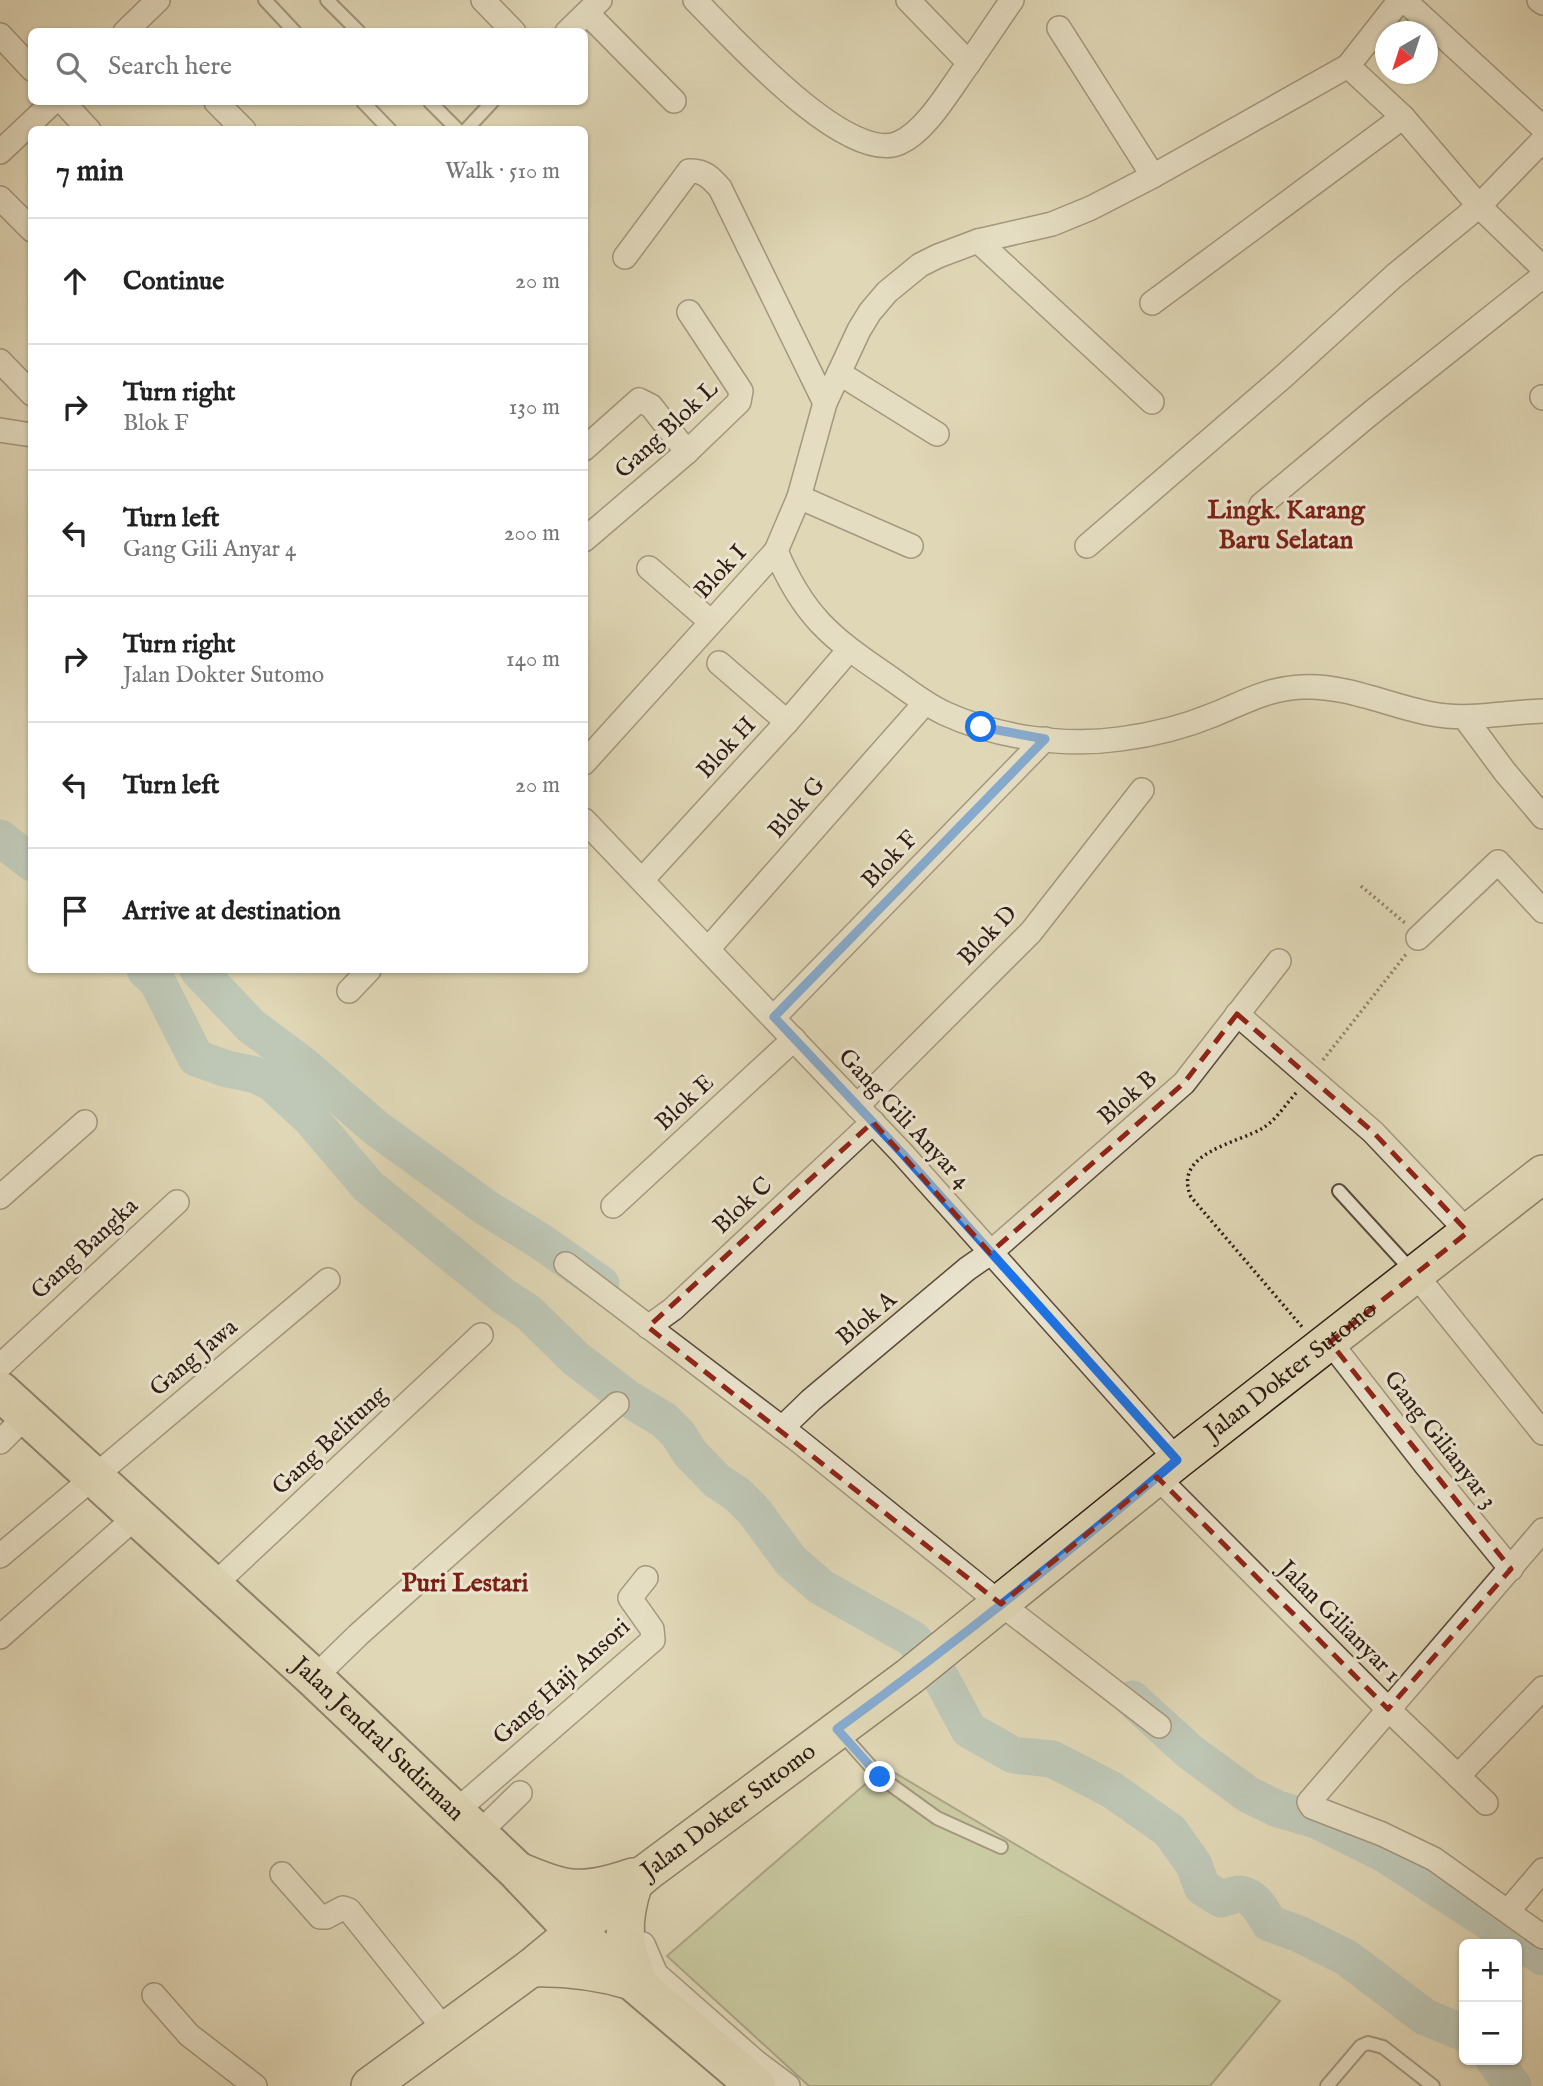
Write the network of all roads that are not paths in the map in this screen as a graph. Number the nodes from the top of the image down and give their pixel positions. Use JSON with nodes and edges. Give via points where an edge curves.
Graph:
{"nodes":[{"id":1,"x":158,"y":0,"type":"edge"},
{"id":2,"x":265,"y":0,"type":"edge"},
{"id":3,"x":327,"y":0,"type":"edge"},
{"id":4,"x":482,"y":0,"type":"edge"},
{"id":5,"x":695,"y":0,"type":"edge"},
{"id":6,"x":908,"y":0,"type":"edge"},
{"id":7,"x":1012,"y":0,"type":"edge"},
{"id":8,"x":1402,"y":0,"type":"edge"},
{"id":9,"x":594,"y":6,"type":"edge"},
{"id":10,"x":137,"y":28,"type":"edge"},
{"id":11,"x":291,"y":28,"type":"edge"},
{"id":12,"x":355,"y":28,"type":"edge"},
{"id":13,"x":510,"y":28,"type":"edge"},
{"id":14,"x":571,"y":28,"type":"edge"},
{"id":15,"x":1059,"y":28,"type":"dead end"},
{"id":16,"x":0,"y":35,"type":"edge"},
{"id":17,"x":969,"y":63,"type":"junction"},
{"id":18,"x":28,"y":65,"type":"edge"},
{"id":19,"x":1348,"y":66,"type":"junction"},
{"id":20,"x":674,"y":102,"type":"dead end"},
{"id":21,"x":50,"y":105,"type":"edge"},
{"id":22,"x":66,"y":105,"type":"edge"},
{"id":23,"x":219,"y":105,"type":"edge"},
{"id":24,"x":366,"y":105,"type":"edge"},
{"id":25,"x":433,"y":105,"type":"edge"},
{"id":26,"x":489,"y":105,"type":"edge"},
{"id":27,"x":1403,"y":117,"type":"junction"},
{"id":28,"x":85,"y":126,"type":"edge"},
{"id":29,"x":240,"y":126,"type":"edge"},
{"id":30,"x":386,"y":126,"type":"edge"},
{"id":31,"x":454,"y":126,"type":"edge"},
{"id":32,"x":470,"y":126,"type":"edge"},
{"id":33,"x":1543,"y":128,"type":"edge"},
{"id":34,"x":1543,"y":140,"type":"edge"},
{"id":35,"x":0,"y":152,"type":"edge"},
{"id":36,"x":1153,"y":176,"type":"junction"},
{"id":37,"x":0,"y":198,"type":"edge"},
{"id":38,"x":1479,"y":206,"type":"junction"},
{"id":39,"x":28,"y":226,"type":"edge"},
{"id":40,"x":978,"y":241,"type":"junction"},
{"id":41,"x":625,"y":257,"type":"dead end"},
{"id":42,"x":1543,"y":268,"type":"edge"},
{"id":43,"x":1543,"y":276,"type":"edge"},
{"id":44,"x":1152,"y":303,"type":"dead end"},
{"id":45,"x":689,"y":312,"type":"dead end"},
{"id":46,"x":0,"y":361,"type":"edge"},
{"id":47,"x":839,"y":373,"type":"junction"},
{"id":48,"x":28,"y":390,"type":"edge"},
{"id":49,"x":1152,"y":402,"type":"dead end"},
{"id":50,"x":825,"y":403,"type":"junction"},
{"id":51,"x":0,"y":430,"type":"edge"},
{"id":52,"x":28,"y":434,"type":"edge"},
{"id":53,"x":937,"y":434,"type":"dead end"},
{"id":54,"x":588,"y":441,"type":"edge"},
{"id":55,"x":687,"y":452,"type":"junction"},
{"id":56,"x":799,"y":498,"type":"junction"},
{"id":57,"x":1261,"y":505,"type":"dead end"},
{"id":58,"x":588,"y":537,"type":"edge"},
{"id":59,"x":911,"y":546,"type":"dead end"},
{"id":60,"x":1087,"y":546,"type":"dead end"},
{"id":61,"x":776,"y":551,"type":"junction"},
{"id":62,"x":649,"y":568,"type":"dead end"},
{"id":63,"x":711,"y":622,"type":"junction"},
{"id":64,"x":849,"y":650,"type":"junction"},
{"id":65,"x":719,"y":663,"type":"dead end"},
{"id":66,"x":925,"y":703,"type":"junction"},
{"id":67,"x":1543,"y":711,"type":"edge"},
{"id":68,"x":1465,"y":718,"type":"junction"},
{"id":69,"x":787,"y":722,"type":"junction"},
{"id":70,"x":1045,"y":739,"type":"junction"},
{"id":71,"x":588,"y":759,"type":"edge"},
{"id":72,"x":1142,"y":789,"type":"dead end"},
{"id":73,"x":1543,"y":817,"type":"edge"},
{"id":74,"x":588,"y":824,"type":"edge"},
{"id":75,"x":642,"y":880,"type":"junction"},
{"id":76,"x":1543,"y":911,"type":"edge"},
{"id":77,"x":1418,"y":939,"type":"road end"},
{"id":78,"x":708,"y":949,"type":"junction"},
{"id":79,"x":1279,"y":961,"type":"dead end"},
{"id":80,"x":366,"y":973,"type":"edge"},
{"id":81,"x":349,"y":991,"type":"dead end"},
{"id":82,"x":1237,"y":1014,"type":"junction"},
{"id":83,"x":774,"y":1017,"type":"junction"},
{"id":84,"x":793,"y":1039,"type":"junction"},
{"id":85,"x":865,"y":1114,"type":"junction"},
{"id":86,"x":85,"y":1122,"type":"dead end"},
{"id":87,"x":1538,"y":1187,"type":"edge"},
{"id":88,"x":1339,"y":1191,"type":"dead end"},
{"id":89,"x":0,"y":1197,"type":"edge"},
{"id":90,"x":177,"y":1202,"type":"dead end"},
{"id":91,"x":613,"y":1206,"type":"dead end"},
{"id":92,"x":1468,"y":1232,"type":"junction"},
{"id":93,"x":990,"y":1253,"type":"junction"},
{"id":94,"x":566,"y":1264,"type":"dead end"},
{"id":95,"x":1416,"y":1275,"type":"junction"},
{"id":96,"x":328,"y":1280,"type":"dead end"},
{"id":97,"x":648,"y":1326,"type":"junction"},
{"id":98,"x":481,"y":1335,"type":"dead end"},
{"id":99,"x":1325,"y":1345,"type":"junction"},
{"id":100,"x":0,"y":1366,"type":"edge"},
{"id":101,"x":13,"y":1403,"type":"edge"},
{"id":102,"x":617,"y":1404,"type":"dead end"},
{"id":103,"x":788,"y":1422,"type":"junction"},
{"id":104,"x":1543,"y":1433,"type":"edge"},
{"id":105,"x":0,"y":1442,"type":"edge"},
{"id":106,"x":1167,"y":1469,"type":"junction"},
{"id":107,"x":93,"y":1476,"type":"junction"},
{"id":108,"x":137,"y":1516,"type":"junction"},
{"id":109,"x":1543,"y":1531,"type":"edge"},
{"id":110,"x":0,"y":1556,"type":"edge"},
{"id":111,"x":1511,"y":1570,"type":"junction"},
{"id":112,"x":646,"y":1578,"type":"dead end"},
{"id":113,"x":214,"y":1585,"type":"junction"},
{"id":114,"x":1009,"y":1598,"type":"junction"},
{"id":115,"x":0,"y":1637,"type":"edge"},
{"id":116,"x":314,"y":1678,"type":"junction"},
{"id":117,"x":1543,"y":1688,"type":"edge"},
{"id":118,"x":1388,"y":1709,"type":"junction"},
{"id":119,"x":1159,"y":1726,"type":"dead end"},
{"id":120,"x":837,"y":1729,"type":"junction"},
{"id":121,"x":1458,"y":1776,"type":"junction"},
{"id":122,"x":520,"y":1793,"type":"dead end"},
{"id":123,"x":1486,"y":1802,"type":"dead end"},
{"id":124,"x":467,"y":1823,"type":"junction"},
{"id":125,"x":1001,"y":1847,"type":"dead end"},
{"id":126,"x":516,"y":1870,"type":"junction"},
{"id":127,"x":1543,"y":1870,"type":"edge"},
{"id":128,"x":282,"y":1874,"type":"dead end"},
{"id":129,"x":640,"y":1877,"type":"junction"},
{"id":130,"x":1508,"y":1911,"type":"junction"},
{"id":131,"x":574,"y":1930,"type":"junction"},
{"id":132,"x":1543,"y":1937,"type":"edge"},
{"id":133,"x":531,"y":1968,"type":"junction"},
{"id":134,"x":633,"y":1972,"type":"junction"},
{"id":135,"x":154,"y":1995,"type":"dead end"},
{"id":136,"x":445,"y":2030,"type":"junction"},
{"id":137,"x":255,"y":2086,"type":"edge"},
{"id":138,"x":370,"y":2086,"type":"edge"},
{"id":139,"x":757,"y":2086,"type":"edge"},
{"id":140,"x":788,"y":2086,"type":"edge"},
{"id":141,"x":1327,"y":2086,"type":"edge"},
{"id":142,"x":1433,"y":2086,"type":"edge"}],
"edges":[{"from":1,"to":10,"type":"street"},
{"from":2,"to":11,"type":"lane"},
{"from":3,"to":12,"type":"lane"},
{"from":4,"to":13,"type":"street"},
{"from":5,"to":17,"type":"street","via":[[800,102],[841,129],[880,146],[901,143],[922,128]]},
{"from":6,"to":17,"type":"street"},
{"from":7,"to":17,"type":"street"},
{"from":8,"to":19,"type":"street"},
{"from":8,"to":33,"type":"street"},
{"from":9,"to":14,"type":"street"},
{"from":9,"to":20,"type":"street"},
{"from":15,"to":36,"type":"street"},
{"from":16,"to":18,"type":"street"},
{"from":19,"to":27,"type":"street"},
{"from":19,"to":36,"type":"street","name":"Blok I"},
{"from":21,"to":35,"type":"street"},
{"from":22,"to":28,"type":"street"},
{"from":23,"to":29,"type":"street"},
{"from":24,"to":30,"type":"lane"},
{"from":25,"to":31,"type":"lane"},
{"from":26,"to":32,"type":"lane"},
{"from":27,"to":38,"type":"street"},
{"from":27,"to":44,"type":"street"},
{"from":34,"to":38,"type":"street"},
{"from":36,"to":40,"type":"street","name":"Blok I","via":[[1052,224]]},
{"from":37,"to":39,"type":"street"},
{"from":38,"to":42,"type":"street"},
{"from":38,"to":60,"type":"street"},
{"from":40,"to":47,"type":"street","name":"Blok I","via":[[920,265],[887,292],[859,330]]},
{"from":40,"to":49,"type":"street"},
{"from":41,"to":50,"type":"street","via":[[689,172],[705,173],[720,188]]},
{"from":43,"to":57,"type":"street"},
{"from":45,"to":55,"type":"street","name":"Gang Blok L","via":[[741,396],[734,409]]},
{"from":46,"to":48,"type":"street"},
{"from":47,"to":50,"type":"street","name":"Blok I"},
{"from":47,"to":53,"type":"street"},
{"from":50,"to":56,"type":"street","name":"Blok I"},
{"from":51,"to":52,"type":"street"},
{"from":54,"to":55,"type":"street","via":[[639,400],[651,406]]},
{"from":55,"to":58,"type":"street","name":"Gang Blok L"},
{"from":56,"to":59,"type":"street"},
{"from":56,"to":61,"type":"street","name":"Blok I"},
{"from":61,"to":63,"type":"street","name":"Blok I"},
{"from":61,"to":64,"type":"street","via":[[808,610]]},
{"from":62,"to":63,"type":"street"},
{"from":63,"to":71,"type":"street","name":"Blok I"},
{"from":64,"to":66,"type":"street"},
{"from":64,"to":69,"type":"street","name":"Blok H"},
{"from":65,"to":69,"type":"street"},
{"from":66,"to":70,"type":"street","via":[[981,727]]},
{"from":66,"to":78,"type":"street","name":"Blok G"},
{"from":67,"to":68,"type":"street"},
{"from":68,"to":70,"type":"street","via":[[1305,687],[1266,692],[1213,715],[1120,739]]},
{"from":68,"to":73,"type":"street"},
{"from":69,"to":75,"type":"street","name":"Blok H"},
{"from":70,"to":83,"type":"street","name":"Blok F"},
{"from":72,"to":85,"type":"street","name":"Blok D","via":[[1031,932]]},
{"from":74,"to":75,"type":"street","name":"Gang Gili Anyar 4"},
{"from":75,"to":78,"type":"street","name":"Gang Gili Anyar 4"},
{"from":76,"to":77,"type":"street","via":[[1498,862]]},
{"from":78,"to":83,"type":"street","name":"Gang Gili Anyar 4"},
{"from":79,"to":82,"type":"street","name":"Blok B"},
{"from":80,"to":81,"type":"street"},
{"from":82,"to":92,"type":"street","via":[[1373,1132]]},
{"from":82,"to":93,"type":"street","name":"Blok B","via":[[1184,1083]]},
{"from":83,"to":84,"type":"street","name":"Gang Gili Anyar 4"},
{"from":84,"to":85,"type":"street","name":"Gang Gili Anyar 4"},
{"from":84,"to":91,"type":"street","name":"Blok E"},
{"from":85,"to":93,"type":"street","name":"Gang Gili Anyar 4"},
{"from":85,"to":97,"type":"street","name":"Blok C","via":[[673,1309]]},
{"from":86,"to":89,"type":"street"},
{"from":87,"to":92,"type":"main road","name":"Jalan Dokter Sutomo"},
{"from":88,"to":95,"type":"lane"},
{"from":90,"to":100,"type":"street","name":"Gang Bangka"},
{"from":92,"to":95,"type":"main road","name":"Jalan Dokter Sutomo"},
{"from":93,"to":103,"type":"street","name":"Blok A"},
{"from":93,"to":106,"type":"street","name":"Gang Gili Anyar 4"},
{"from":94,"to":97,"type":"street"},
{"from":95,"to":99,"type":"main road","name":"Jalan Dokter Sutomo"},
{"from":95,"to":104,"type":"street"},
{"from":96,"to":107,"type":"street","name":"Gang Jawa"},
{"from":97,"to":103,"type":"street"},
{"from":98,"to":113,"type":"street","name":"Gang Belitung"},
{"from":99,"to":106,"type":"main road","name":"Jalan Dokter Sutomo"},
{"from":99,"to":111,"type":"street","name":"Gang Gilianyar 3"},
{"from":101,"to":105,"type":"street"},
{"from":101,"to":107,"type":"highway","name":"Jalan Jendral Sudirman"},
{"from":102,"to":116,"type":"street"},
{"from":103,"to":114,"type":"street"},
{"from":106,"to":114,"type":"main road","name":"Jalan Dokter Sutomo"},
{"from":106,"to":118,"type":"street","name":"Jalan Gilianyar 1"},
{"from":107,"to":108,"type":"highway","name":"Jalan Jendral Sudirman"},
{"from":107,"to":110,"type":"street","name":"Gang Jawa"},
{"from":108,"to":113,"type":"highway","name":"Jalan Jendral Sudirman"},
{"from":108,"to":115,"type":"street"},
{"from":109,"to":111,"type":"street"},
{"from":111,"to":118,"type":"street"},
{"from":112,"to":124,"type":"street","name":"Gang Haji Ansori","via":[[630,1598],[652,1629],[653,1640]]},
{"from":113,"to":116,"type":"highway","name":"Jalan Jendral Sudirman"},
{"from":114,"to":119,"type":"street"},
{"from":114,"to":120,"type":"main road","name":"Jalan Dokter Sutomo"},
{"from":116,"to":124,"type":"highway","name":"Jalan Jendral Sudirman"},
{"from":117,"to":121,"type":"street"},
{"from":118,"to":121,"type":"street","name":"Jalan Gilianyar 1"},
{"from":118,"to":130,"type":"street","via":[[1309,1805],[1434,1860]]},
{"from":120,"to":125,"type":"lane","via":[[880,1777],[937,1818]]},
{"from":120,"to":129,"type":"main road","name":"Jalan Dokter Sutomo"},
{"from":121,"to":123,"type":"street","name":"Jalan Gilianyar 1"},
{"from":122,"to":124,"type":"street"},
{"from":124,"to":126,"type":"highway","name":"Jalan Jendral Sudirman"},
{"from":126,"to":129,"type":"main road","via":[[581,1890]]},
{"from":126,"to":131,"type":"highway","name":"Jalan Jendral Sudirman"},
{"from":127,"to":130,"type":"street"},
{"from":128,"to":136,"type":"street","via":[[320,1917],[349,1910]]},
{"from":129,"to":131,"type":"main road","name":"Jalan Dokter Sutomo"},
{"from":129,"to":134,"type":"main road","via":[[627,1903],[624,1925]]},
{"from":130,"to":132,"type":"street"},
{"from":131,"to":133,"type":"main road","name":"Jalan Dokter Sutomo"},
{"from":131,"to":134,"type":"highway","name":"Jalan Jendral Sudirman"},
{"from":133,"to":134,"type":"main road"},
{"from":133,"to":136,"type":"main road","name":"Jalan Dokter Sutomo"},
{"from":134,"to":139,"type":"highway","name":"Jalan Jendral Sudirman"},
{"from":134,"to":140,"type":"street","via":[[643,1944],[656,1974]]},
{"from":135,"to":137,"type":"street","via":[[189,2035]]},
{"from":136,"to":138,"type":"main road","name":"Jalan Dokter Sutomo"},
{"from":141,"to":142,"type":"lane","via":[[1368,2043],[1383,2047]]}]}
